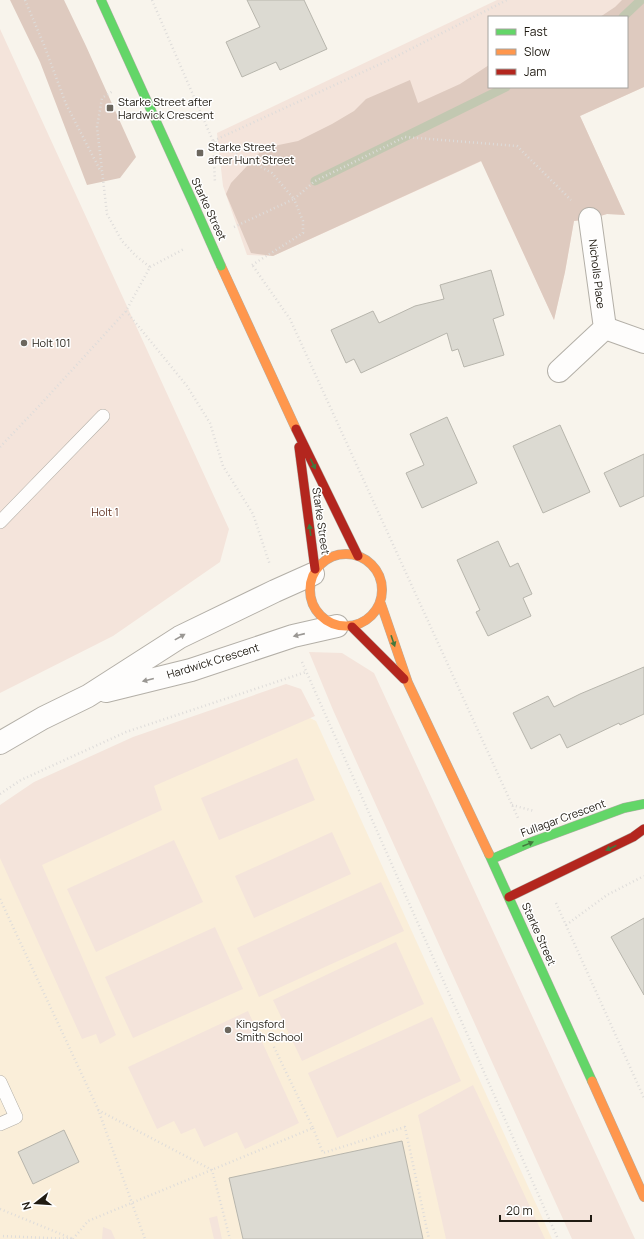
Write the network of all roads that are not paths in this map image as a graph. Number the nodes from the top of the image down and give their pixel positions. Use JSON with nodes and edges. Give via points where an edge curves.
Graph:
{"nodes":[{"id":1,"x":101,"y":0,"type":"edge"},
{"id":2,"x":590,"y":220,"type":"road end"},
{"id":3,"x":605,"y":328,"type":"junction"},
{"id":4,"x":644,"y":342,"type":"edge"},
{"id":5,"x":559,"y":371,"type":"dead end"},
{"id":6,"x":103,"y":416,"type":"dead end"},
{"id":7,"x":296,"y":428,"type":"junction"},
{"id":8,"x":0,"y":522,"type":"edge"},
{"id":9,"x":358,"y":556,"type":"junction"},
{"id":10,"x":314,"y":572,"type":"junction"},
{"id":11,"x":380,"y":604,"type":"junction"},
{"id":12,"x":345,"y":626,"type":"junction"},
{"id":13,"x":408,"y":683,"type":"junction"},
{"id":14,"x":88,"y":696,"type":"junction"},
{"id":15,"x":0,"y":743,"type":"edge"},
{"id":16,"x":644,"y":804,"type":"edge"},
{"id":17,"x":644,"y":829,"type":"edge"},
{"id":18,"x":492,"y":859,"type":"junction"},
{"id":19,"x":509,"y":897,"type":"junction"},
{"id":20,"x":0,"y":1082,"type":"edge"},
{"id":21,"x":0,"y":1124,"type":"edge"},
{"id":22,"x":644,"y":1197,"type":"edge"}],
"edges":[{"from":1,"to":7,"type":"street","name":"Starke Street","bridge":true},
{"from":2,"to":3,"type":"street","name":"Nicholls Place"},
{"from":3,"to":4,"type":"street"},
{"from":3,"to":5,"type":"street"},
{"from":6,"to":8,"type":"lane"},
{"from":7,"to":9,"type":"street","name":"Starke Street","one_way":true},
{"from":10,"to":7,"type":"street","name":"Starke Street","one_way":true},
{"from":9,"to":10,"type":"street","via":[[341,554],[330,558]]},
{"from":9,"to":11,"type":"street","via":[[375,567],[381,578],[383,592]]},
{"from":10,"to":12,"type":"street","via":[[309,591],[313,607],[323,619]]},
{"from":14,"to":10,"type":"street","name":"Hardwick Crescent","one_way":true,"via":[[180,637]]},
{"from":11,"to":12,"type":"street","via":[[374,615],[364,623]]},
{"from":11,"to":13,"type":"street","name":"Starke Street","one_way":true},
{"from":12,"to":13,"type":"street","name":"Starke Street"},
{"from":12,"to":14,"type":"street","name":"Hardwick Crescent","one_way":true,"via":[[293,636],[192,670]]},
{"from":13,"to":18,"type":"street","name":"Starke Street"},
{"from":14,"to":15,"type":"street","name":"Hardwick Crescent"},
{"from":18,"to":16,"type":"street","name":"Fullagar Crescent","one_way":true,"via":[[624,808]]},
{"from":17,"to":19,"type":"street","one_way":true,"via":[[633,837]]},
{"from":18,"to":19,"type":"street","name":"Starke Street"},
{"from":19,"to":22,"type":"street","name":"Starke Street"},
{"from":20,"to":21,"type":"lane","via":[[16,1117]]}]}
